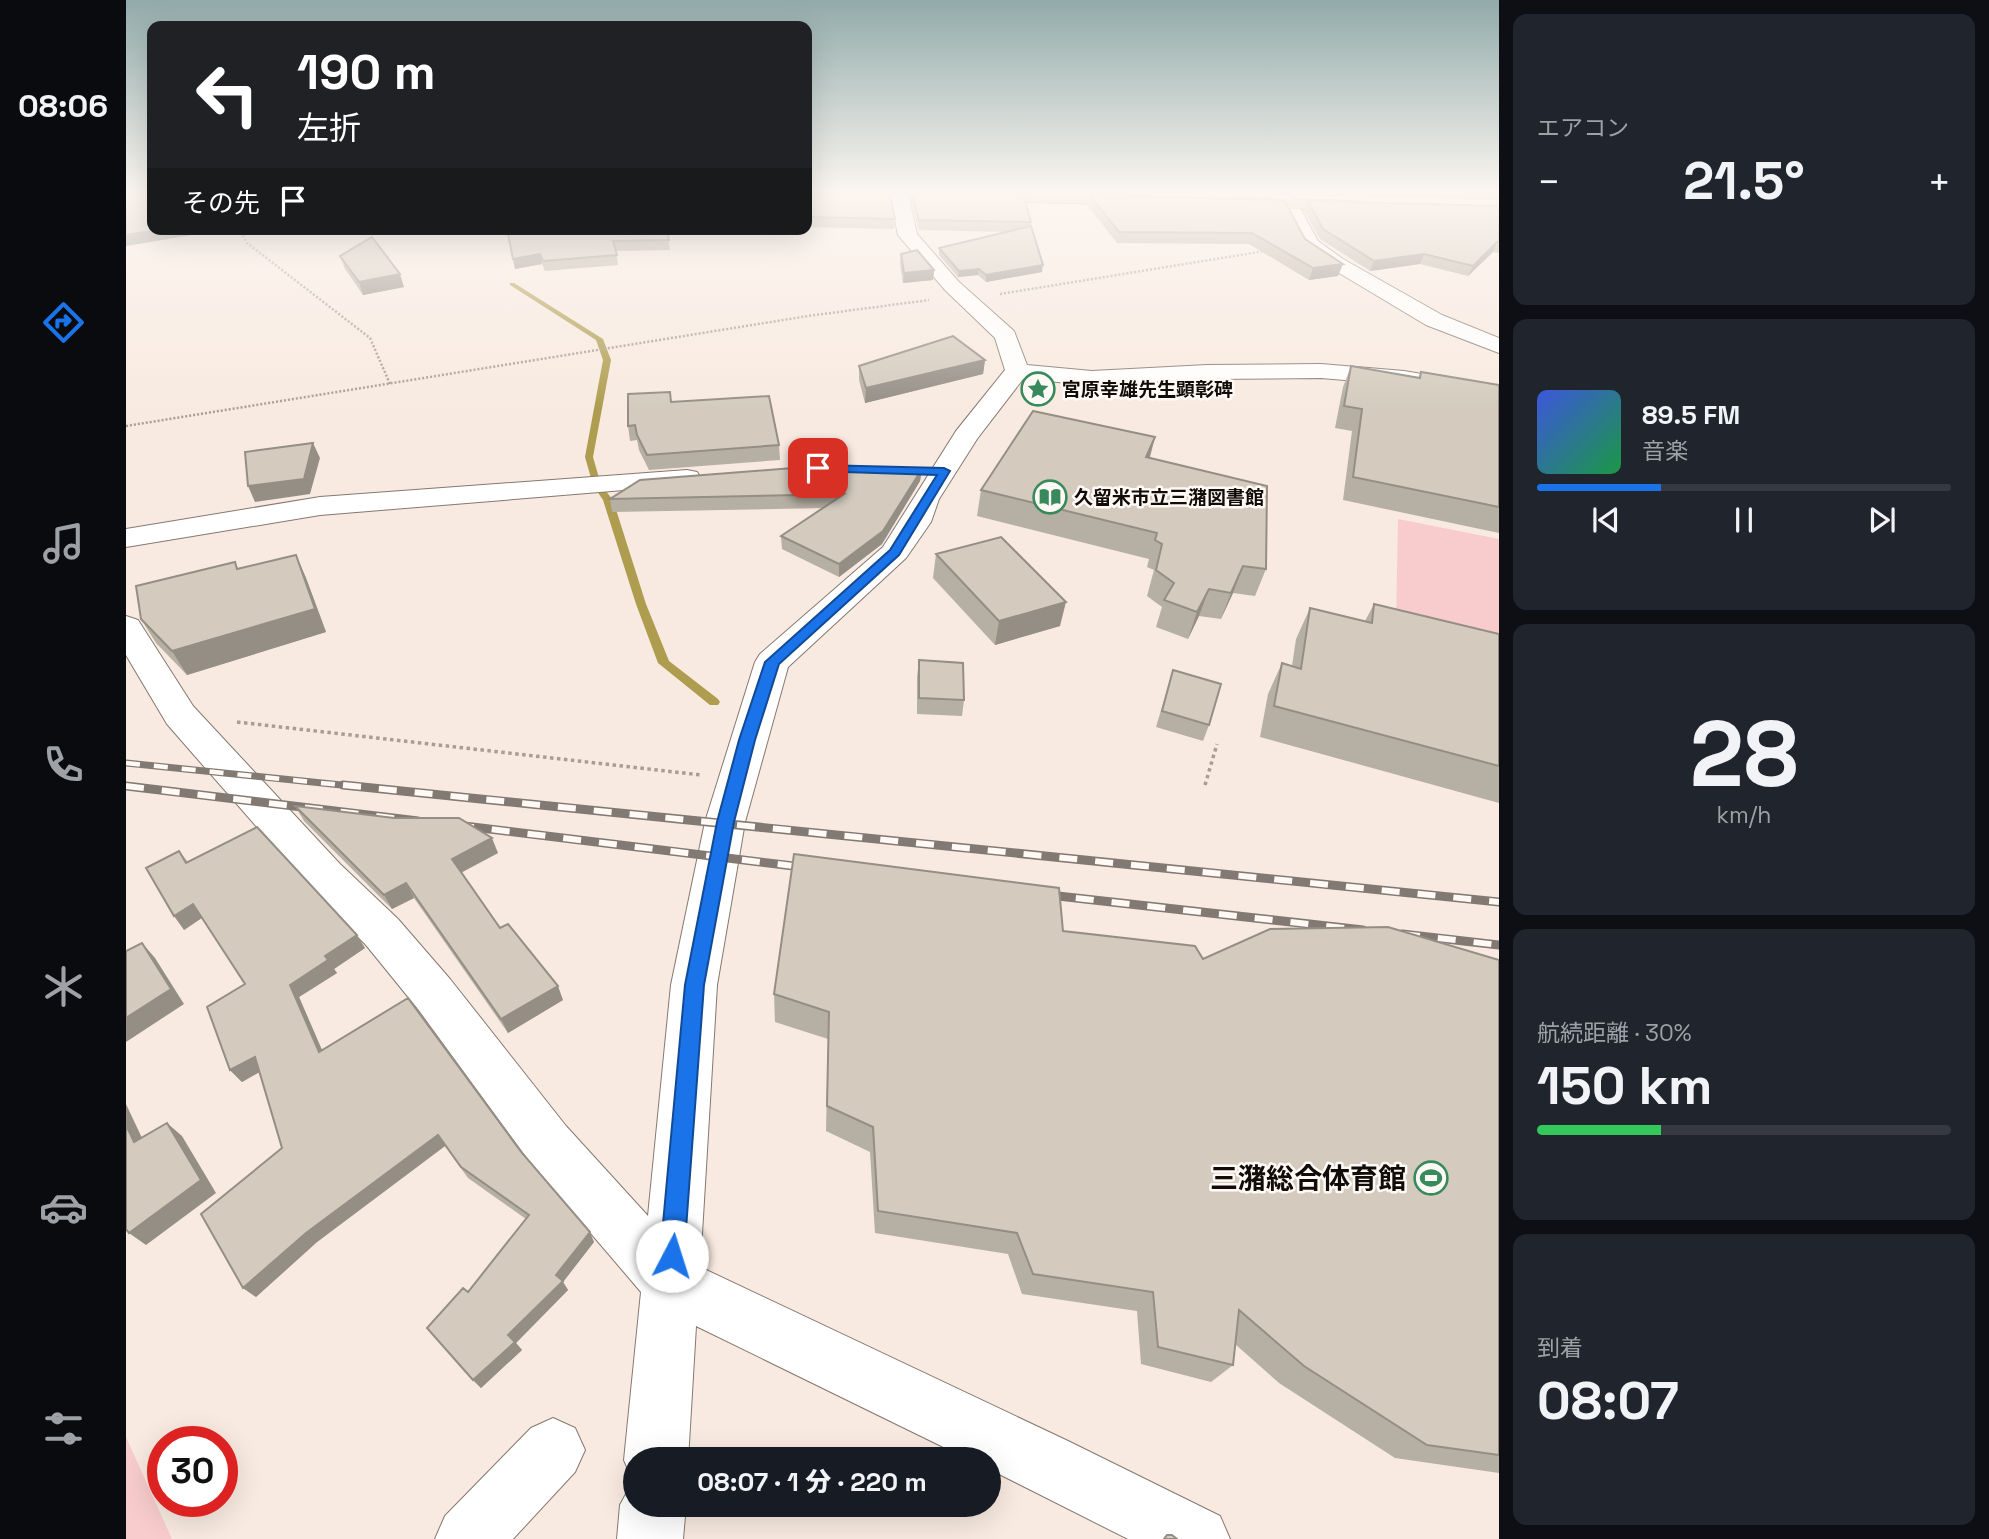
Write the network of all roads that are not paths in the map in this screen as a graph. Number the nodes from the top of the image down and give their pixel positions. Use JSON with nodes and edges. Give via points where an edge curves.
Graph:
{"nodes":[{"id":1,"x":935,"y":266,"type":"edge"},
{"id":2,"x":1341,"y":266,"type":"edge"},
{"id":3,"x":1499,"y":346,"type":"edge"},
{"id":4,"x":1017,"y":371,"type":"junction"},
{"id":5,"x":1499,"y":394,"type":"edge"},
{"id":6,"x":716,"y":476,"type":"edge"},
{"id":7,"x":126,"y":538,"type":"edge"},
{"id":8,"x":126,"y":627,"type":"edge"},
{"id":9,"x":670,"y":1283,"type":"junction"},
{"id":10,"x":657,"y":1447,"type":"edge"},
{"id":11,"x":553,"y":1450,"type":"dead end"},
{"id":12,"x":652,"y":1517,"type":"edge"},
{"id":13,"x":468,"y":1539,"type":"edge"},
{"id":14,"x":650,"y":1539,"type":"edge"},
{"id":15,"x":1197,"y":1539,"type":"edge"}],
"edges":[{"from":1,"to":4,"type":"street","via":[[1006,336]]},
{"from":2,"to":3,"type":"street","via":[[1434,320]]},
{"from":4,"to":5,"type":"street","via":[[1092,378],[1321,371],[1405,378]]},
{"from":4,"to":9,"type":"street","via":[[965,437],[925,471],[895,552],[772,662],[717,857],[694,985]]},
{"from":6,"to":7,"type":"street","via":[[320,506]]},
{"from":8,"to":9,"type":"street","via":[[180,715],[325,876],[382,932],[548,1144]]},
{"from":9,"to":10,"type":"street"},
{"from":9,"to":15,"type":"street"},
{"from":11,"to":13,"type":"street"},
{"from":12,"to":14,"type":"street"}]}
